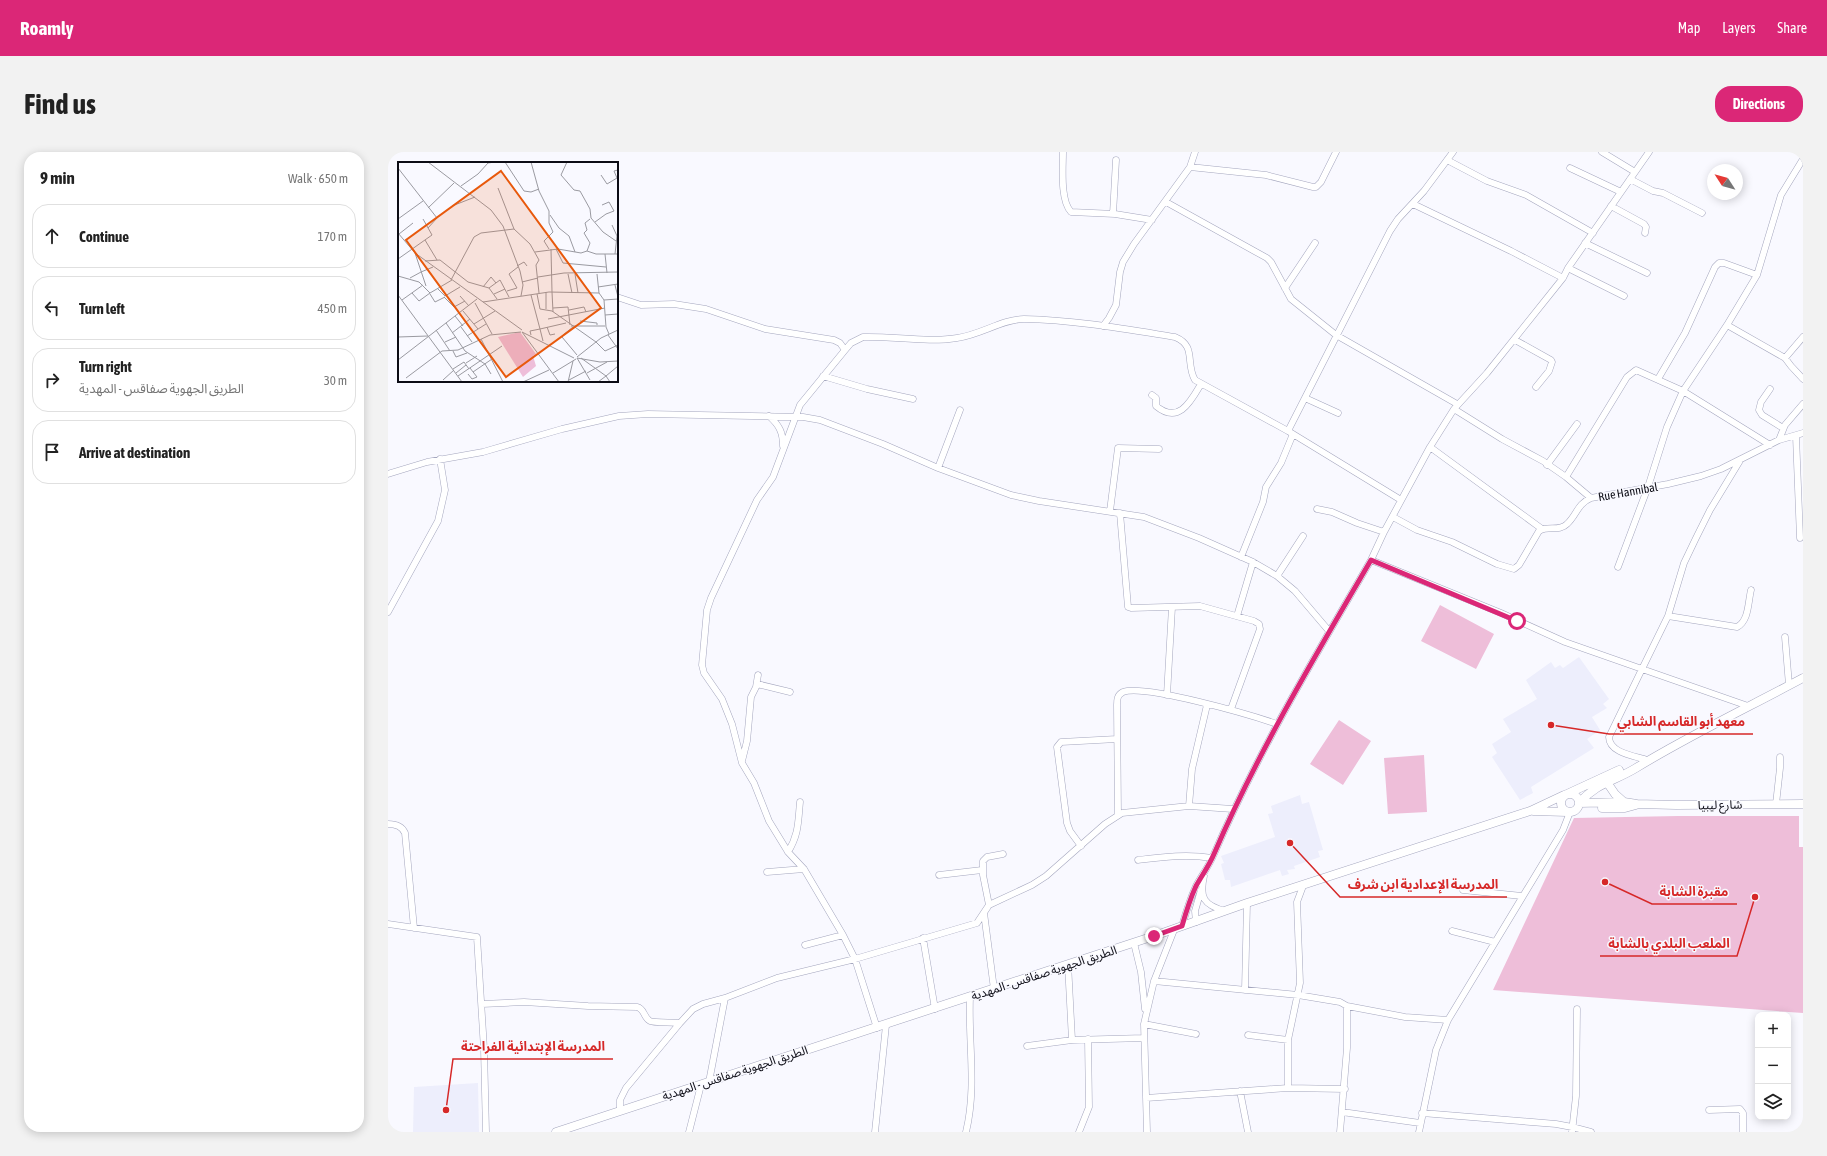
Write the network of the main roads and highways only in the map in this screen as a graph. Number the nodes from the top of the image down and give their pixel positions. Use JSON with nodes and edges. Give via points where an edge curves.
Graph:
{"nodes":[{"id":1,"x":1803,"y":678,"type":"edge"},
{"id":2,"x":1605,"y":780,"type":"junction"},
{"id":3,"x":1566,"y":795,"type":"junction"},
{"id":4,"x":1624,"y":802,"type":"junction"},
{"id":5,"x":1637,"y":804,"type":"junction"},
{"id":6,"x":1803,"y":804,"type":"edge"},
{"id":7,"x":1574,"y":809,"type":"junction"},
{"id":8,"x":1530,"y":810,"type":"junction"},
{"id":9,"x":556,"y":1132,"type":"edge"}],
"edges":[{"from":1,"to":2,"type":"main road","name":"الطريق الجهوية صفاقس - المهدية","via":[[1636,768]]},
{"from":2,"to":3,"type":"main road","name":"الطريق الجهوية صفاقس - المهدية"},
{"from":2,"to":4,"type":"main road"},
{"from":2,"to":7,"type":"main road","name":"الطريق الجهوية صفاقس - المهدية"},
{"from":3,"to":7,"type":"main road","via":[[1576,795]]},
{"from":3,"to":7,"type":"main road","via":[[1561,800],[1561,806]]},
{"from":3,"to":8,"type":"main road","name":"الطريق الجهوية صفاقس - المهدية"},
{"from":4,"to":5,"type":"main road","name":"شارع ليبيا"},
{"from":4,"to":7,"type":"main road","name":"شارع ليبيا"},
{"from":5,"to":6,"type":"main road","name":"شارع ليبيا"},
{"from":5,"to":7,"type":"main road","name":"شارع ليبيا","via":[[1625,808]]},
{"from":7,"to":8,"type":"main road","name":"الطريق الجهوية صفاقس - المهدية"},
{"from":8,"to":9,"type":"main road","name":"الطريق الجهوية صفاقس - المهدية","via":[[994,990]]}]}
